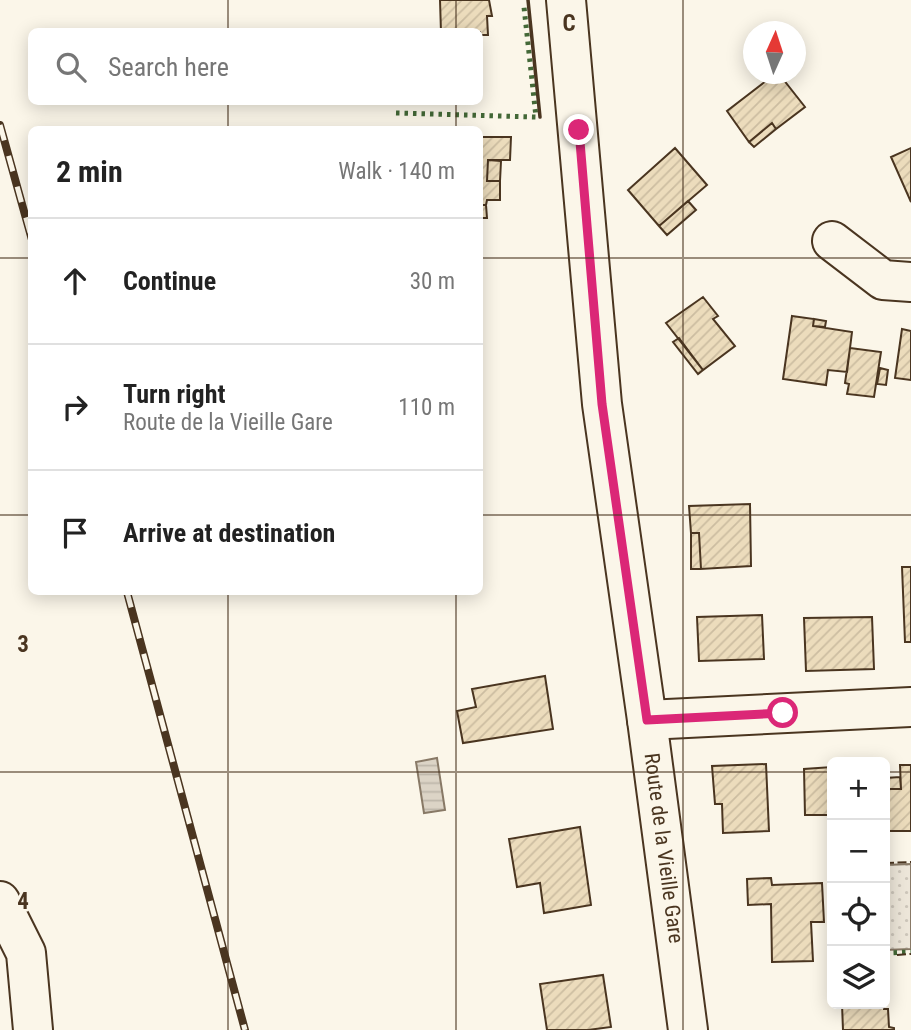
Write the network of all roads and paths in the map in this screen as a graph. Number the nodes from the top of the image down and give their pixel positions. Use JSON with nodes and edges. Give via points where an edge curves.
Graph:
{"nodes":[{"id":1,"x":566,"y":0,"type":"edge"},
{"id":2,"x":832,"y":241,"type":"dead end"},
{"id":3,"x":911,"y":282,"type":"edge"},
{"id":4,"x":911,"y":707,"type":"edge"},
{"id":5,"x":647,"y":720,"type":"junction"},
{"id":6,"x":0,"y":901,"type":"edge"},
{"id":7,"x":33,"y":1030,"type":"edge"},
{"id":8,"x":688,"y":1030,"type":"edge"}],
"edges":[{"from":1,"to":5,"type":"street","name":"Route de la Vieille Gare","via":[[602,404]]},
{"from":2,"to":3,"type":"street","via":[[883,280]]},
{"from":4,"to":5,"type":"street"},
{"from":5,"to":8,"type":"street","name":"Route de la Vieille Gare"},
{"from":6,"to":7,"type":"street","via":[[26,953]]}]}
